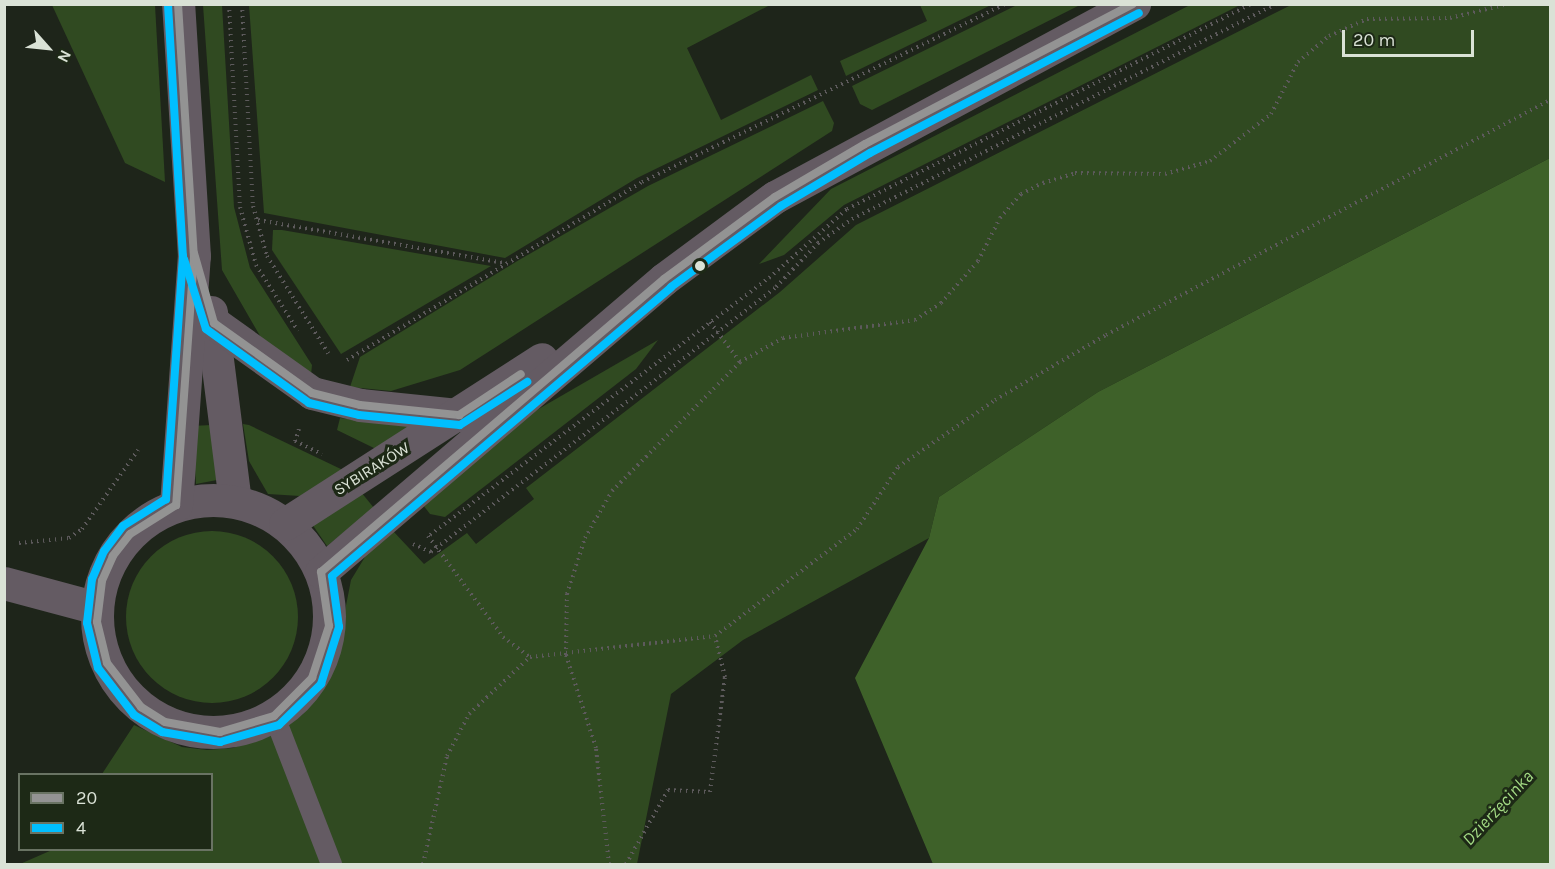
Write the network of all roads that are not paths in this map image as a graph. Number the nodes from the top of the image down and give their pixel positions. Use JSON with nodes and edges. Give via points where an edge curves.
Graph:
{"nodes":[{"id":1,"x":178,"y":4,"type":"edge"},
{"id":2,"x":1134,"y":4,"type":"edge"},
{"id":3,"x":194,"y":256,"type":"junction"},
{"id":4,"x":664,"y":279,"type":"junction"},
{"id":5,"x":214,"y":323,"type":"junction"},
{"id":6,"x":459,"y":415,"type":"junction"},
{"id":7,"x":235,"y":501,"type":"junction"},
{"id":8,"x":176,"y":505,"type":"junction"},
{"id":9,"x":285,"y":524,"type":"junction"},
{"id":10,"x":321,"y":572,"type":"junction"},
{"id":11,"x":4,"y":583,"type":"edge"},
{"id":12,"x":97,"y":608,"type":"junction"},
{"id":13,"x":274,"y":716,"type":"junction"},
{"id":14,"x":332,"y":864,"type":"edge"}],
"edges":[{"from":1,"to":3,"type":"street"},
{"from":2,"to":4,"type":"street","via":[[855,150],[775,197]]},
{"from":3,"to":5,"type":"street"},
{"from":3,"to":8,"type":"street"},
{"from":4,"to":6,"type":"street","name":"SYBIRAKÓW"},
{"from":4,"to":10,"type":"street"},
{"from":5,"to":6,"type":"street","via":[[312,393],[360,405]]},
{"from":5,"to":7,"type":"street"},
{"from":6,"to":9,"type":"street","name":"SYBIRAKÓW"},
{"from":7,"to":8,"type":"street"},
{"from":7,"to":9,"type":"street"},
{"from":8,"to":12,"type":"street","via":[[130,534],[113,556]]},
{"from":9,"to":10,"type":"street"},
{"from":10,"to":13,"type":"street","via":[[330,626],[324,653],[312,678]]},
{"from":11,"to":12,"type":"street"},
{"from":12,"to":13,"type":"street","via":[[98,636],[116,679],[141,707],[165,722],[220,732]]},
{"from":13,"to":14,"type":"lane"}]}
